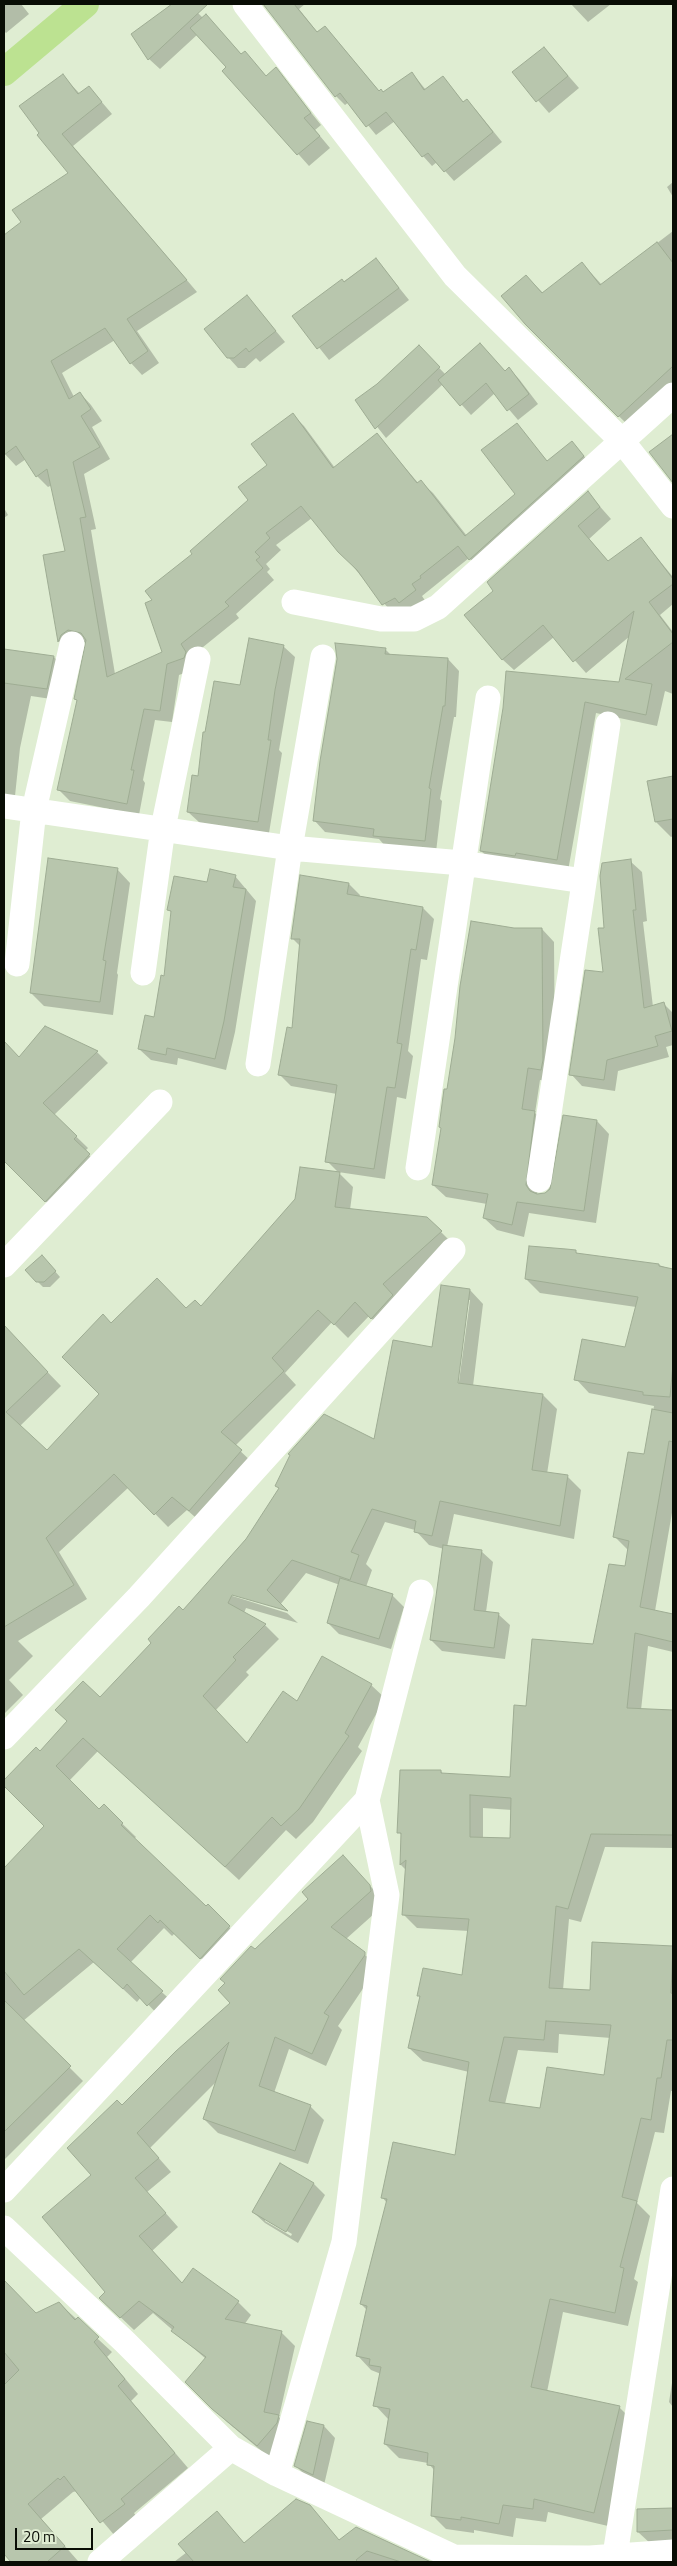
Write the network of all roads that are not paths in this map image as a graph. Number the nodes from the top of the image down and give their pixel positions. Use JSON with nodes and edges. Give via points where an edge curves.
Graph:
{"nodes":[{"id":1,"x":85,"y":4,"type":"edge"},
{"id":2,"x":245,"y":4,"type":"edge"},
{"id":3,"x":4,"y":72,"type":"edge"},
{"id":4,"x":673,"y":395,"type":"edge"},
{"id":5,"x":622,"y":441,"type":"junction"},
{"id":6,"x":673,"y":506,"type":"edge"},
{"id":7,"x":294,"y":602,"type":"dead end"},
{"id":8,"x":72,"y":644,"type":"dead end"},
{"id":9,"x":323,"y":657,"type":"dead end"},
{"id":10,"x":198,"y":659,"type":"dead end"},
{"id":11,"x":488,"y":698,"type":"dead end"},
{"id":12,"x":608,"y":724,"type":"dead end"},
{"id":13,"x":4,"y":806,"type":"edge"},
{"id":14,"x":34,"y":810,"type":"junction"},
{"id":15,"x":163,"y":828,"type":"junction"},
{"id":16,"x":290,"y":848,"type":"junction"},
{"id":17,"x":462,"y":863,"type":"junction"},
{"id":18,"x":584,"y":881,"type":"junction"},
{"id":19,"x":16,"y":964,"type":"dead end"},
{"id":20,"x":143,"y":973,"type":"dead end"},
{"id":21,"x":258,"y":1064,"type":"dead end"},
{"id":22,"x":160,"y":1102,"type":"dead end"},
{"id":23,"x":418,"y":1168,"type":"dead end"},
{"id":24,"x":539,"y":1180,"type":"dead end"},
{"id":25,"x":454,"y":1250,"type":"dead end"},
{"id":26,"x":4,"y":1265,"type":"edge"},
{"id":27,"x":421,"y":1592,"type":"dead end"},
{"id":28,"x":4,"y":1737,"type":"edge"},
{"id":29,"x":367,"y":1800,"type":"junction"},
{"id":30,"x":673,"y":2189,"type":"edge"},
{"id":31,"x":4,"y":2190,"type":"edge"},
{"id":32,"x":4,"y":2228,"type":"edge"},
{"id":33,"x":230,"y":2448,"type":"junction"},
{"id":34,"x":276,"y":2474,"type":"junction"},
{"id":35,"x":673,"y":2552,"type":"edge"},
{"id":36,"x":615,"y":2555,"type":"junction"},
{"id":37,"x":588,"y":2560,"type":"edge"},
{"id":38,"x":100,"y":2562,"type":"edge"}],
"edges":[{"from":1,"to":3,"type":"main road"},
{"from":2,"to":5,"type":"street","via":[[455,276]]},
{"from":4,"to":5,"type":"street"},
{"from":5,"to":6,"type":"street"},
{"from":5,"to":7,"type":"street","via":[[451,596],[414,619],[381,619]]},
{"from":8,"to":14,"type":"street"},
{"from":9,"to":16,"type":"street"},
{"from":10,"to":15,"type":"street"},
{"from":11,"to":17,"type":"street"},
{"from":12,"to":18,"type":"street"},
{"from":13,"to":14,"type":"street"},
{"from":14,"to":15,"type":"street"},
{"from":14,"to":19,"type":"street"},
{"from":15,"to":16,"type":"street"},
{"from":15,"to":20,"type":"street"},
{"from":16,"to":17,"type":"street"},
{"from":16,"to":21,"type":"street"},
{"from":17,"to":18,"type":"street"},
{"from":17,"to":23,"type":"street"},
{"from":18,"to":24,"type":"street"},
{"from":22,"to":26,"type":"street"},
{"from":25,"to":28,"type":"street","via":[[139,1597]]},
{"from":27,"to":29,"type":"street"},
{"from":29,"to":31,"type":"street"},
{"from":29,"to":34,"type":"street","via":[[387,1895],[344,2242]]},
{"from":30,"to":36,"type":"street"},
{"from":32,"to":33,"type":"street","via":[[125,2342]]},
{"from":33,"to":34,"type":"street"},
{"from":33,"to":38,"type":"street"},
{"from":34,"to":37,"type":"street","via":[[454,2557]]},
{"from":35,"to":36,"type":"street"},
{"from":36,"to":37,"type":"street"}]}
